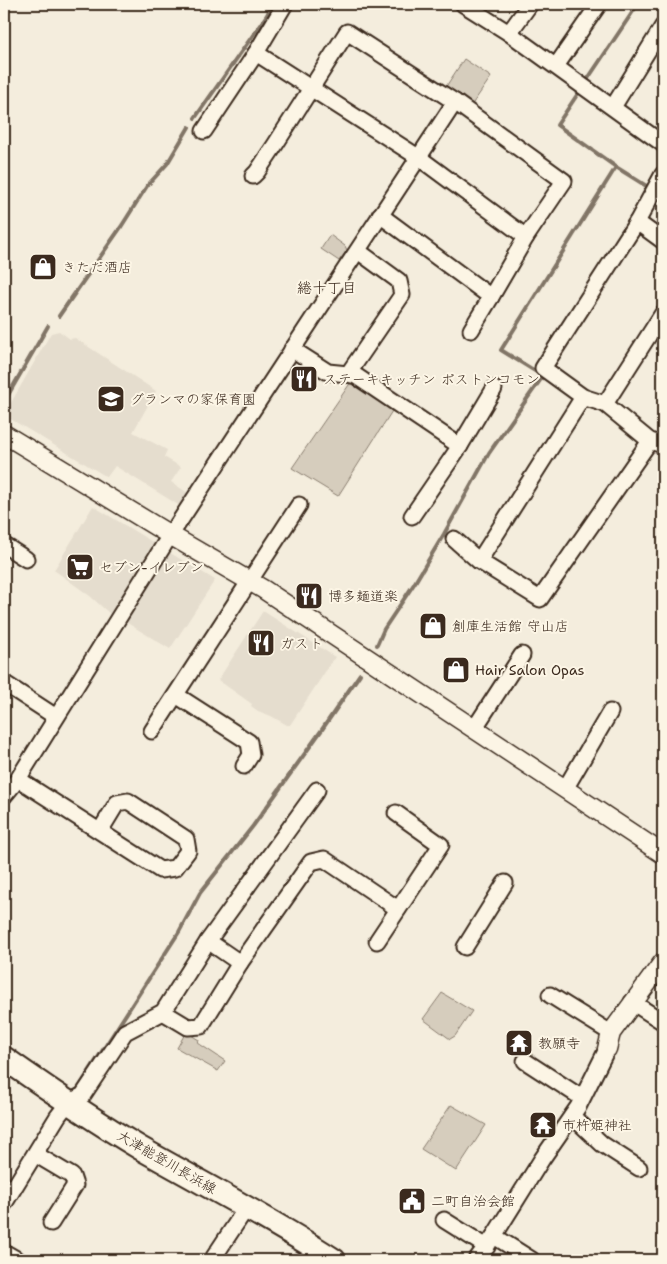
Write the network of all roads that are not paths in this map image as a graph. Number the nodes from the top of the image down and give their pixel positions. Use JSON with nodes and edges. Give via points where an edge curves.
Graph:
{"nodes":[{"id":1,"x":285,"y":4,"type":"edge"},
{"id":2,"x":463,"y":4,"type":"edge"},
{"id":3,"x":530,"y":4,"type":"edge"},
{"id":4,"x":599,"y":4,"type":"edge"},
{"id":5,"x":663,"y":26,"type":"edge"},
{"id":6,"x":509,"y":33,"type":"junction"},
{"id":7,"x":256,"y":54,"type":"junction"},
{"id":8,"x":556,"y":66,"type":"junction"},
{"id":9,"x":311,"y":88,"type":"junction"},
{"id":10,"x":454,"y":102,"type":"junction"},
{"id":11,"x":613,"y":107,"type":"junction"},
{"id":12,"x":204,"y":131,"type":"dead end"},
{"id":13,"x":663,"y":144,"type":"edge"},
{"id":14,"x":418,"y":157,"type":"junction"},
{"id":15,"x":663,"y":174,"type":"edge"},
{"id":16,"x":252,"y":176,"type":"dead end"},
{"id":17,"x":380,"y":216,"type":"junction"},
{"id":18,"x":637,"y":222,"type":"junction"},
{"id":19,"x":526,"y":237,"type":"junction"},
{"id":20,"x":663,"y":241,"type":"edge"},
{"id":21,"x":358,"y":251,"type":"junction"},
{"id":22,"x":490,"y":297,"type":"junction"},
{"id":23,"x":663,"y":314,"type":"edge"},
{"id":24,"x":471,"y":330,"type":"dead end"},
{"id":25,"x":292,"y":349,"type":"junction"},
{"id":26,"x":348,"y":374,"type":"junction"},
{"id":27,"x":494,"y":388,"type":"dead end"},
{"id":28,"x":583,"y":397,"type":"junction"},
{"id":29,"x":605,"y":404,"type":"junction"},
{"id":30,"x":4,"y":434,"type":"edge"},
{"id":31,"x":657,"y":443,"type":"edge"},
{"id":32,"x":460,"y":446,"type":"junction"},
{"id":33,"x":299,"y":504,"type":"dead end"},
{"id":34,"x":412,"y":516,"type":"dead end"},
{"id":35,"x":170,"y":535,"type":"junction"},
{"id":36,"x":454,"y":539,"type":"dead end"},
{"id":37,"x":4,"y":545,"type":"edge"},
{"id":38,"x":26,"y":559,"type":"dead end"},
{"id":39,"x":479,"y":561,"type":"junction"},
{"id":40,"x":249,"y":581,"type":"junction"},
{"id":41,"x":522,"y":655,"type":"dead end"},
{"id":42,"x":4,"y":684,"type":"edge"},
{"id":43,"x":176,"y":695,"type":"junction"},
{"id":44,"x":610,"y":712,"type":"dead end"},
{"id":45,"x":56,"y":717,"type":"junction"},
{"id":46,"x":474,"y":729,"type":"junction"},
{"id":47,"x":152,"y":731,"type":"dead end"},
{"id":48,"x":244,"y":766,"type":"dead end"},
{"id":49,"x":18,"y":779,"type":"junction"},
{"id":50,"x":565,"y":789,"type":"junction"},
{"id":51,"x":317,"y":790,"type":"dead end"},
{"id":52,"x":4,"y":796,"type":"edge"},
{"id":53,"x":396,"y":813,"type":"dead end"},
{"id":54,"x":100,"y":830,"type":"junction"},
{"id":55,"x":663,"y":854,"type":"edge"},
{"id":56,"x":505,"y":883,"type":"dead end"},
{"id":57,"x":398,"y":909,"type":"junction"},
{"id":58,"x":377,"y":941,"type":"dead end"},
{"id":59,"x":208,"y":942,"type":"junction"},
{"id":60,"x":465,"y":947,"type":"dead end"},
{"id":61,"x":663,"y":962,"type":"edge"},
{"id":62,"x":240,"y":963,"type":"junction"},
{"id":63,"x":550,"y":994,"type":"dead end"},
{"id":64,"x":632,"y":1002,"type":"junction"},
{"id":65,"x":163,"y":1012,"type":"junction"},
{"id":66,"x":663,"y":1022,"type":"edge"},
{"id":67,"x":609,"y":1041,"type":"junction"},
{"id":68,"x":4,"y":1058,"type":"edge"},
{"id":69,"x":525,"y":1061,"type":"dead end"},
{"id":70,"x":582,"y":1098,"type":"junction"},
{"id":71,"x":68,"y":1103,"type":"junction"},
{"id":72,"x":572,"y":1116,"type":"junction"},
{"id":73,"x":35,"y":1154,"type":"junction"},
{"id":74,"x":639,"y":1168,"type":"dead end"},
{"id":75,"x":4,"y":1204,"type":"edge"},
{"id":76,"x":247,"y":1207,"type":"junction"},
{"id":77,"x":444,"y":1220,"type":"dead end"},
{"id":78,"x":51,"y":1223,"type":"dead end"},
{"id":79,"x":491,"y":1241,"type":"junction"},
{"id":80,"x":4,"y":1252,"type":"edge"},
{"id":81,"x":18,"y":1260,"type":"edge"},
{"id":82,"x":212,"y":1260,"type":"edge"},
{"id":83,"x":334,"y":1260,"type":"edge"},
{"id":84,"x":476,"y":1260,"type":"edge"},
{"id":85,"x":532,"y":1260,"type":"edge"}],
"edges":[{"from":1,"to":7,"type":"street"},
{"from":2,"to":6,"type":"street"},
{"from":3,"to":6,"type":"street"},
{"from":4,"to":8,"type":"street"},
{"from":5,"to":11,"type":"street"},
{"from":6,"to":8,"type":"street"},
{"from":7,"to":9,"type":"street"},
{"from":7,"to":12,"type":"street"},
{"from":8,"to":11,"type":"street"},
{"from":9,"to":10,"type":"street","via":[[348,32]]},
{"from":9,"to":14,"type":"street"},
{"from":9,"to":16,"type":"street"},
{"from":10,"to":14,"type":"street"},
{"from":10,"to":19,"type":"street","via":[[564,181]]},
{"from":11,"to":13,"type":"street"},
{"from":14,"to":17,"type":"street"},
{"from":14,"to":19,"type":"street"},
{"from":15,"to":18,"type":"street"},
{"from":17,"to":21,"type":"street"},
{"from":17,"to":22,"type":"street"},
{"from":18,"to":20,"type":"street"},
{"from":18,"to":28,"type":"street","via":[[543,368]]},
{"from":19,"to":22,"type":"street"},
{"from":21,"to":25,"type":"street"},
{"from":21,"to":26,"type":"street","via":[[399,281],[402,295]]},
{"from":22,"to":24,"type":"street"},
{"from":23,"to":29,"type":"street"},
{"from":25,"to":26,"type":"street","via":[[328,372]]},
{"from":25,"to":35,"type":"street"},
{"from":26,"to":32,"type":"street","via":[[356,376]]},
{"from":27,"to":32,"type":"street"},
{"from":28,"to":29,"type":"street"},
{"from":28,"to":39,"type":"street"},
{"from":29,"to":31,"type":"street"},
{"from":30,"to":35,"type":"street"},
{"from":31,"to":39,"type":"street","via":[[540,599]]},
{"from":32,"to":34,"type":"street"},
{"from":33,"to":40,"type":"street"},
{"from":35,"to":40,"type":"street"},
{"from":35,"to":45,"type":"street"},
{"from":36,"to":39,"type":"street"},
{"from":37,"to":38,"type":"street"},
{"from":40,"to":43,"type":"street"},
{"from":40,"to":46,"type":"street"},
{"from":41,"to":46,"type":"street"},
{"from":42,"to":45,"type":"street"},
{"from":43,"to":47,"type":"street"},
{"from":43,"to":48,"type":"street","via":[[249,742],[251,756]]},
{"from":44,"to":50,"type":"street"},
{"from":45,"to":49,"type":"street"},
{"from":46,"to":50,"type":"street"},
{"from":49,"to":52,"type":"street"},
{"from":49,"to":54,"type":"street"},
{"from":50,"to":55,"type":"street"},
{"from":51,"to":59,"type":"street"},
{"from":53,"to":57,"type":"street","via":[[441,845]]},
{"from":54,"to":54,"type":"street","via":[[160,870],[175,868],[188,851],[186,839],[128,801],[117,803]]},
{"from":56,"to":60,"type":"street"},
{"from":57,"to":58,"type":"street"},
{"from":57,"to":62,"type":"street","via":[[324,859],[311,862]]},
{"from":59,"to":62,"type":"street"},
{"from":59,"to":65,"type":"street"},
{"from":61,"to":64,"type":"street"},
{"from":62,"to":65,"type":"street","via":[[201,1026],[188,1027]]},
{"from":63,"to":67,"type":"street"},
{"from":64,"to":66,"type":"street"},
{"from":64,"to":67,"type":"street"},
{"from":65,"to":71,"type":"street","via":[[125,1032],[83,1095]]},
{"from":67,"to":70,"type":"street"},
{"from":68,"to":71,"type":"main road","name":"大津能登川長浜線"},
{"from":69,"to":70,"type":"street"},
{"from":70,"to":72,"type":"street"},
{"from":71,"to":73,"type":"street"},
{"from":71,"to":76,"type":"main road","name":"大津能登川長浜線"},
{"from":72,"to":74,"type":"street","via":[[602,1144]]},
{"from":72,"to":79,"type":"street"},
{"from":73,"to":75,"type":"street"},
{"from":73,"to":78,"type":"street","via":[[72,1176],[75,1185]]},
{"from":76,"to":82,"type":"street"},
{"from":76,"to":83,"type":"main road","name":"大津能登川長浜線"},
{"from":77,"to":79,"type":"street"},
{"from":79,"to":84,"type":"street"},
{"from":79,"to":85,"type":"street"},
{"from":80,"to":81,"type":"street"}]}
